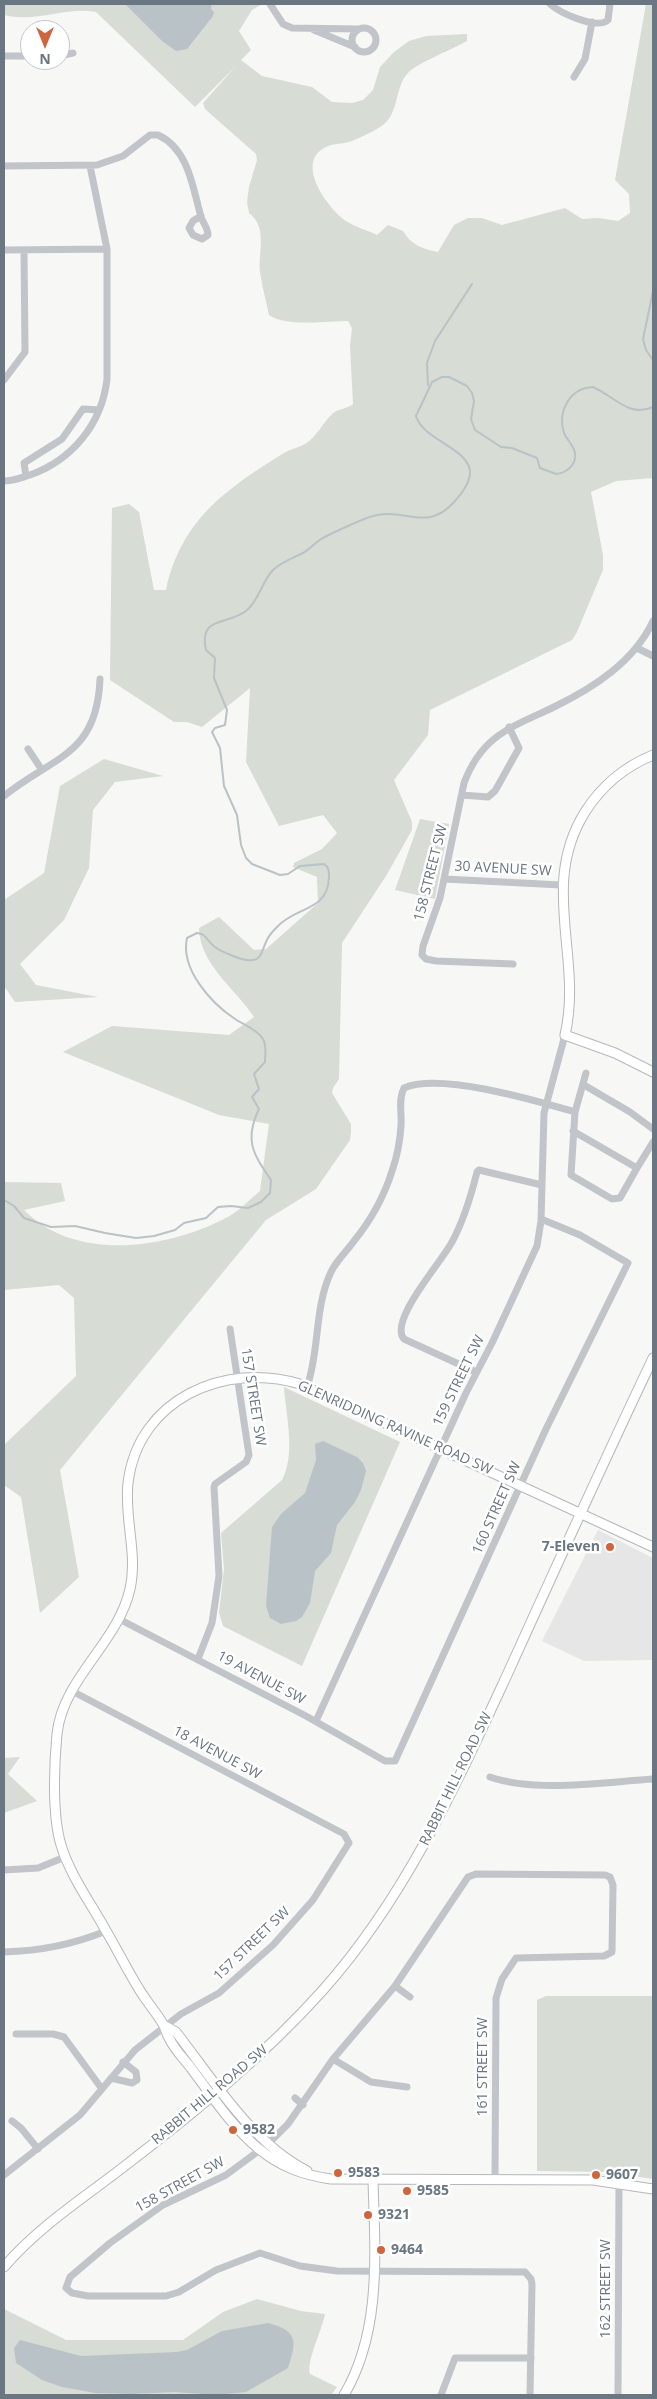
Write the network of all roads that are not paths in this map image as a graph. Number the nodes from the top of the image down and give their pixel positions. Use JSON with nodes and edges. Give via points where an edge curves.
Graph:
{"nodes":[{"id":1,"x":270,"y":4,"type":"edge"},
{"id":2,"x":550,"y":4,"type":"edge"},
{"id":3,"x":610,"y":4,"type":"edge"},
{"id":4,"x":592,"y":22,"type":"junction"},
{"id":5,"x":311,"y":29,"type":"junction"},
{"id":6,"x":358,"y":29,"type":"junction"},
{"id":7,"x":355,"y":48,"type":"junction"},
{"id":8,"x":73,"y":53,"type":"dead end"},
{"id":9,"x":70,"y":54,"type":"edge"},
{"id":10,"x":4,"y":56,"type":"edge"},
{"id":11,"x":20,"y":56,"type":"edge"},
{"id":12,"x":574,"y":77,"type":"dead end"},
{"id":13,"x":4,"y":166,"type":"edge"},
{"id":14,"x":90,"y":166,"type":"junction"},
{"id":15,"x":201,"y":216,"type":"dead end"},
{"id":16,"x":107,"y":249,"type":"junction"},
{"id":17,"x":4,"y":250,"type":"edge"},
{"id":18,"x":24,"y":250,"type":"junction"},
{"id":19,"x":4,"y":380,"type":"edge"},
{"id":20,"x":99,"y":410,"type":"junction"},
{"id":21,"x":26,"y":476,"type":"junction"},
{"id":22,"x":4,"y":481,"type":"edge"},
{"id":23,"x":653,"y":621,"type":"edge"},
{"id":24,"x":651,"y":633,"type":"edge"},
{"id":25,"x":638,"y":648,"type":"junction"},
{"id":26,"x":653,"y":656,"type":"edge"},
{"id":27,"x":100,"y":679,"type":"dead end"},
{"id":28,"x":509,"y":727,"type":"junction"},
{"id":29,"x":28,"y":749,"type":"dead end"},
{"id":30,"x":653,"y":754,"type":"edge"},
{"id":31,"x":42,"y":770,"type":"junction"},
{"id":32,"x":462,"y":795,"type":"junction"},
{"id":33,"x":4,"y":796,"type":"edge"},
{"id":34,"x":444,"y":879,"type":"junction"},
{"id":35,"x":562,"y":885,"type":"junction"},
{"id":36,"x":513,"y":964,"type":"dead end"},
{"id":37,"x":565,"y":1036,"type":"junction"},
{"id":38,"x":651,"y":1072,"type":"edge"},
{"id":39,"x":586,"y":1074,"type":"dead end"},
{"id":40,"x":584,"y":1085,"type":"junction"},
{"id":41,"x":547,"y":1104,"type":"junction"},
{"id":42,"x":576,"y":1112,"type":"junction"},
{"id":43,"x":653,"y":1129,"type":"edge"},
{"id":44,"x":573,"y":1131,"type":"junction"},
{"id":45,"x":653,"y":1142,"type":"edge"},
{"id":46,"x":637,"y":1168,"type":"junction"},
{"id":47,"x":542,"y":1184,"type":"junction"},
{"id":48,"x":541,"y":1220,"type":"junction"},
{"id":49,"x":230,"y":1329,"type":"dead end"},
{"id":50,"x":653,"y":1358,"type":"edge"},
{"id":51,"x":476,"y":1372,"type":"junction"},
{"id":52,"x":237,"y":1378,"type":"junction"},
{"id":53,"x":307,"y":1387,"type":"junction"},
{"id":54,"x":441,"y":1449,"type":"junction"},
{"id":55,"x":520,"y":1485,"type":"junction"},
{"id":56,"x":580,"y":1513,"type":"junction"},
{"id":57,"x":653,"y":1547,"type":"edge"},
{"id":58,"x":120,"y":1618,"type":"junction"},
{"id":59,"x":198,"y":1659,"type":"junction"},
{"id":60,"x":72,"y":1691,"type":"junction"},
{"id":61,"x":316,"y":1721,"type":"junction"},
{"id":62,"x":389,"y":1762,"type":"joint"},
{"id":63,"x":490,"y":1777,"type":"dead end"},
{"id":64,"x":653,"y":1779,"type":"edge"},
{"id":65,"x":349,"y":1839,"type":"joint"},
{"id":66,"x":65,"y":1857,"type":"junction"},
{"id":67,"x":4,"y":1870,"type":"edge"},
{"id":68,"x":106,"y":1931,"type":"junction"},
{"id":69,"x":4,"y":1952,"type":"edge"},
{"id":70,"x":514,"y":1960,"type":"joint"},
{"id":71,"x":396,"y":1986,"type":"junction"},
{"id":72,"x":410,"y":1997,"type":"dead end"},
{"id":73,"x":165,"y":2026,"type":"junction"},
{"id":74,"x":16,"y":2034,"type":"dead end"},
{"id":75,"x":333,"y":2059,"type":"junction"},
{"id":76,"x":123,"y":2062,"type":"junction"},
{"id":77,"x":111,"y":2078,"type":"junction"},
{"id":78,"x":407,"y":2087,"type":"dead end"},
{"id":79,"x":102,"y":2088,"type":"junction"},
{"id":80,"x":220,"y":2089,"type":"junction"},
{"id":81,"x":212,"y":2096,"type":"junction"},
{"id":82,"x":295,"y":2098,"type":"dead end"},
{"id":83,"x":303,"y":2105,"type":"junction"},
{"id":84,"x":12,"y":2121,"type":"dead end"},
{"id":85,"x":264,"y":2147,"type":"junction"},
{"id":86,"x":38,"y":2149,"type":"junction"},
{"id":87,"x":4,"y":2175,"type":"edge"},
{"id":88,"x":373,"y":2180,"type":"junction"},
{"id":89,"x":495,"y":2180,"type":"junction"},
{"id":90,"x":619,"y":2182,"type":"junction"},
{"id":91,"x":653,"y":2189,"type":"edge"},
{"id":92,"x":4,"y":2267,"type":"edge"},
{"id":93,"x":373,"y":2271,"type":"junction"},
{"id":94,"x":531,"y":2358,"type":"junction"},
{"id":95,"x":344,"y":2395,"type":"edge"},
{"id":96,"x":441,"y":2395,"type":"edge"},
{"id":97,"x":530,"y":2395,"type":"edge"},
{"id":98,"x":618,"y":2395,"type":"edge"}],
"edges":[{"from":1,"to":5,"type":"street","via":[[287,27]]},
{"from":2,"to":4,"type":"street","via":[[569,16]]},
{"from":3,"to":4,"type":"street","via":[[607,22]]},
{"from":4,"to":12,"type":"street","via":[[585,59]]},
{"from":5,"to":6,"type":"street"},
{"from":5,"to":7,"type":"street"},
{"from":6,"to":7,"type":"street","via":[[352,38]]},
{"from":6,"to":7,"type":"street","via":[[370,28],[377,41],[370,51],[362,52]]},
{"from":8,"to":9,"type":"street"},
{"from":10,"to":11,"type":"street"},
{"from":13,"to":14,"type":"street"},
{"from":14,"to":15,"type":"street","via":[[123,156],[153,134],[161,136],[189,172]]},
{"from":14,"to":16,"type":"street"},
{"from":16,"to":18,"type":"street"},
{"from":16,"to":20,"type":"street","via":[[107,379]]},
{"from":17,"to":18,"type":"street"},
{"from":18,"to":19,"type":"street","via":[[25,352]]},
{"from":20,"to":21,"type":"street","via":[[75,447],[47,469]]},
{"from":20,"to":21,"type":"street","via":[[83,409],[62,439],[24,463]]},
{"from":21,"to":22,"type":"street"},
{"from":23,"to":24,"type":"street","name":"158 STREET SW"},
{"from":24,"to":25,"type":"street","name":"158 STREET SW"},
{"from":25,"to":26,"type":"street"},
{"from":25,"to":28,"type":"street","name":"158 STREET SW","via":[[622,664],[584,690]]},
{"from":27,"to":31,"type":"street","via":[[99,699],[83,737],[61,760]]},
{"from":28,"to":32,"type":"street","name":"158 STREET SW","via":[[481,751],[470,768]]},
{"from":28,"to":32,"type":"street","via":[[519,748],[496,791],[488,797]]},
{"from":29,"to":31,"type":"street"},
{"from":30,"to":35,"type":"street","via":[[620,772],[588,807],[572,835]]},
{"from":31,"to":33,"type":"street"},
{"from":32,"to":34,"type":"street","name":"158 STREET SW"},
{"from":34,"to":35,"type":"street","name":"30 AVENUE SW"},
{"from":34,"to":36,"type":"street","name":"158 STREET SW","via":[[422,955],[436,961]]},
{"from":35,"to":37,"type":"street","via":[[571,989]]},
{"from":37,"to":38,"type":"street","via":[[615,1053]]},
{"from":37,"to":41,"type":"street","name":"159 STREET SW"},
{"from":39,"to":40,"type":"street"},
{"from":40,"to":42,"type":"street"},
{"from":40,"to":43,"type":"street"},
{"from":41,"to":42,"type":"street"},
{"from":41,"to":47,"type":"street","name":"159 STREET SW","via":[[542,1130]]},
{"from":41,"to":53,"type":"street","via":[[467,1086],[411,1086],[402,1091],[400,1134],[392,1172],[369,1222],[332,1270],[325,1286],[319,1308],[314,1365]]},
{"from":42,"to":44,"type":"street"},
{"from":44,"to":46,"type":"street"},
{"from":44,"to":46,"type":"street","via":[[571,1175],[612,1199],[620,1198]]},
{"from":45,"to":46,"type":"street"},
{"from":47,"to":48,"type":"street","name":"159 STREET SW"},
{"from":47,"to":51,"type":"street","via":[[479,1170],[452,1242],[406,1312],[402,1336]]},
{"from":48,"to":51,"type":"street","name":"159 STREET SW","via":[[537,1246]]},
{"from":48,"to":55,"type":"street","name":"160 STREET SW","via":[[580,1234],[628,1263]]},
{"from":49,"to":52,"type":"street","name":"157 STREET SW"},
{"from":50,"to":56,"type":"street","name":"RABBIT HILL ROAD SW"},
{"from":51,"to":54,"type":"street","name":"159 STREET SW"},
{"from":52,"to":53,"type":"street","name":"GLENRIDDING RAVINE ROAD SW","via":[[276,1378]]},
{"from":52,"to":58,"type":"street","name":"GLENRIDDING RAVINE ROAD SW","via":[[206,1386],[176,1402],[151,1426],[135,1455],[127,1492],[132,1577]]},
{"from":52,"to":59,"type":"street","name":"157 STREET SW","via":[[249,1455],[246,1462],[214,1487],[219,1576],[212,1623]]},
{"from":53,"to":54,"type":"street","name":"GLENRIDDING RAVINE ROAD SW"},
{"from":54,"to":55,"type":"street","name":"GLENRIDDING RAVINE ROAD SW"},
{"from":54,"to":61,"type":"street","name":"159 STREET SW"},
{"from":55,"to":56,"type":"street","name":"GLENRIDDING RAVINE ROAD SW"},
{"from":55,"to":62,"type":"street","name":"160 STREET SW","via":[[397,1757]]},
{"from":56,"to":57,"type":"street","name":"GLENRIDDING RAVINE ROAD SW"},
{"from":56,"to":80,"type":"street","name":"RABBIT HILL ROAD SW","via":[[438,1822],[393,1896],[324,1989],[266,2050]]},
{"from":58,"to":59,"type":"street","name":"19 AVENUE SW"},
{"from":58,"to":60,"type":"street","name":"GLENRIDDING RAVINE ROAD SW"},
{"from":59,"to":61,"type":"street","name":"19 AVENUE SW"},
{"from":60,"to":65,"type":"street","name":"18 AVENUE SW"},
{"from":60,"to":66,"type":"street","name":"GLENRIDDING RAVINE ROAD SW","via":[[62,1714],[57,1743],[57,1826]]},
{"from":61,"to":62,"type":"street","name":"19 AVENUE SW"},
{"from":63,"to":64,"type":"street","via":[[517,1784]]},
{"from":65,"to":73,"type":"street","name":"157 STREET SW","via":[[348,1846],[324,1884],[273,1945],[219,1993]]},
{"from":66,"to":67,"type":"street","via":[[38,1868]]},
{"from":66,"to":68,"type":"street","name":"GLENRIDDING RAVINE ROAD SW"},
{"from":68,"to":69,"type":"street","via":[[58,1948]]},
{"from":68,"to":73,"type":"street","name":"GLENRIDDING RAVINE ROAD SW","via":[[140,1991]]},
{"from":70,"to":71,"type":"street","name":"158 STREET SW","via":[[520,1957],[609,1955],[614,1946],[613,1885],[610,1877],[598,1874],[468,1876]]},
{"from":70,"to":89,"type":"street","name":"161 STREET SW","via":[[502,1979],[496,1998]]},
{"from":71,"to":72,"type":"street"},
{"from":71,"to":75,"type":"street","name":"158 STREET SW"},
{"from":73,"to":76,"type":"street","name":"157 STREET SW"},
{"from":73,"to":80,"type":"street","via":[[176,2032]]},
{"from":73,"to":81,"type":"street","via":[[169,2038]]},
{"from":74,"to":79,"type":"street","via":[[64,2037]]},
{"from":75,"to":78,"type":"street","via":[[371,2082]]},
{"from":75,"to":83,"type":"street","name":"158 STREET SW"},
{"from":76,"to":77,"type":"street","name":"157 STREET SW"},
{"from":76,"to":77,"type":"street","via":[[136,2072],[137,2080]]},
{"from":77,"to":79,"type":"street","name":"157 STREET SW"},
{"from":79,"to":86,"type":"street","name":"157 STREET SW","via":[[80,2115]]},
{"from":80,"to":81,"type":"street","name":"RABBIT HILL ROAD SW"},
{"from":80,"to":85,"type":"street"},
{"from":81,"to":85,"type":"street","via":[[246,2137]]},
{"from":81,"to":92,"type":"street","name":"RABBIT HILL ROAD SW","via":[[43,2227]]},
{"from":82,"to":83,"type":"street"},
{"from":83,"to":85,"type":"street","name":"158 STREET SW"},
{"from":84,"to":86,"type":"street"},
{"from":85,"to":88,"type":"street","via":[[305,2170],[331,2179]]},
{"from":85,"to":93,"type":"street","name":"158 STREET SW","via":[[226,2175],[151,2213],[70,2277],[66,2285],[68,2291],[79,2295],[166,2296],[216,2270],[260,2253],[313,2268]]},
{"from":86,"to":87,"type":"street","name":"157 STREET SW"},
{"from":88,"to":89,"type":"street"},
{"from":88,"to":93,"type":"street"},
{"from":89,"to":90,"type":"street"},
{"from":90,"to":91,"type":"street"},
{"from":90,"to":98,"type":"street","name":"162 STREET SW"},
{"from":93,"to":94,"type":"street","via":[[525,2272],[531,2279]]},
{"from":93,"to":95,"type":"street","via":[[373,2306],[366,2345]]},
{"from":94,"to":96,"type":"street","via":[[455,2358]]},
{"from":94,"to":97,"type":"street"}]}
